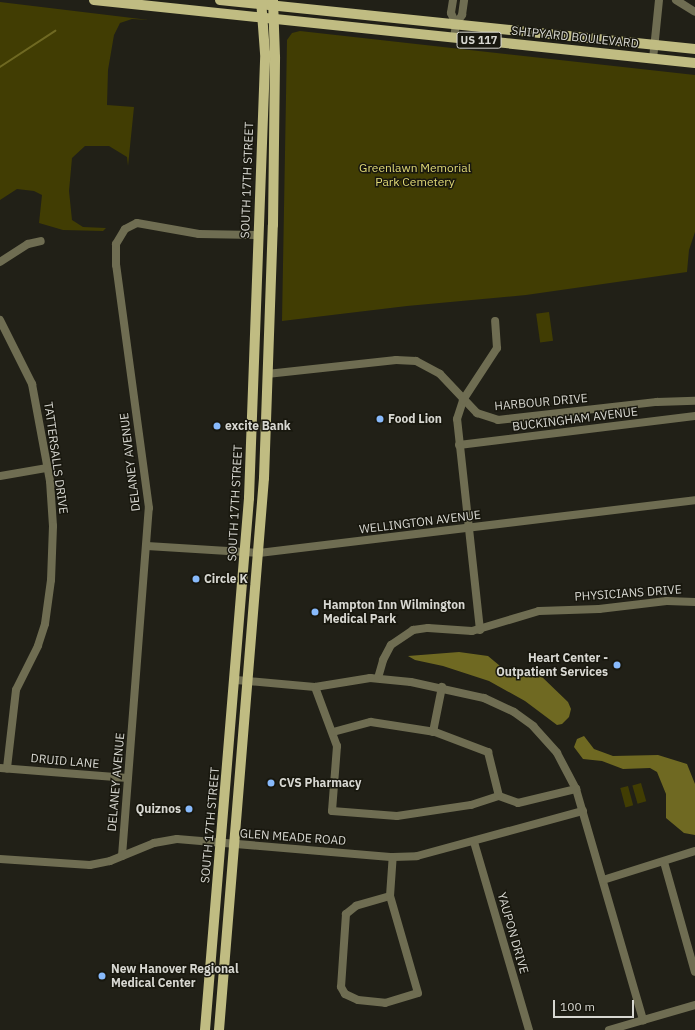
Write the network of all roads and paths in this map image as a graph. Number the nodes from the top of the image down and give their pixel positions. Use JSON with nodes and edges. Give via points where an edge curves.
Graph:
{"nodes":[{"id":1,"x":94,"y":0,"type":"edge"},
{"id":2,"x":220,"y":0,"type":"edge"},
{"id":3,"x":453,"y":0,"type":"edge"},
{"id":4,"x":464,"y":0,"type":"edge"},
{"id":5,"x":659,"y":0,"type":"edge"},
{"id":6,"x":676,"y":0,"type":"edge"},
{"id":7,"x":262,"y":2,"type":"edge"},
{"id":8,"x":273,"y":3,"type":"edge"},
{"id":9,"x":695,"y":12,"type":"edge"},
{"id":10,"x":263,"y":18,"type":"junction"},
{"id":11,"x":274,"y":19,"type":"junction"},
{"id":12,"x":456,"y":24,"type":"junction"},
{"id":13,"x":454,"y":38,"type":"junction"},
{"id":14,"x":654,"y":44,"type":"junction"},
{"id":15,"x":695,"y":49,"type":"edge"},
{"id":16,"x":653,"y":59,"type":"junction"},
{"id":17,"x":695,"y":63,"type":"edge"},
{"id":18,"x":258,"y":235,"type":"junction"},
{"id":19,"x":41,"y":241,"type":"dead end"},
{"id":20,"x":0,"y":262,"type":"edge"},
{"id":21,"x":0,"y":320,"type":"edge"},
{"id":22,"x":495,"y":321,"type":"dead end"},
{"id":23,"x":267,"y":374,"type":"junction"},
{"id":24,"x":463,"y":400,"type":"junction"},
{"id":25,"x":695,"y":401,"type":"edge"},
{"id":26,"x":695,"y":416,"type":"edge"},
{"id":27,"x":459,"y":445,"type":"junction"},
{"id":28,"x":47,"y":468,"type":"junction"},
{"id":29,"x":0,"y":476,"type":"edge"},
{"id":30,"x":695,"y":500,"type":"edge"},
{"id":31,"x":468,"y":528,"type":"junction"},
{"id":32,"x":147,"y":546,"type":"junction"},
{"id":33,"x":259,"y":553,"type":"junction"},
{"id":34,"x":245,"y":554,"type":"junction"},
{"id":35,"x":695,"y":602,"type":"edge"},
{"id":36,"x":480,"y":630,"type":"junction"},
{"id":37,"x":378,"y":678,"type":"junction"},
{"id":38,"x":236,"y":680,"type":"junction"},
{"id":39,"x":248,"y":681,"type":"junction"},
{"id":40,"x":315,"y":687,"type":"junction"},
{"id":41,"x":442,"y":688,"type":"junction"},
{"id":42,"x":334,"y":732,"type":"junction"},
{"id":43,"x":433,"y":732,"type":"junction"},
{"id":44,"x":3,"y":768,"type":"edge"},
{"id":45,"x":128,"y":778,"type":"junction"},
{"id":46,"x":576,"y":789,"type":"junction"},
{"id":47,"x":499,"y":796,"type":"junction"},
{"id":48,"x":583,"y":811,"type":"junction"},
{"id":49,"x":474,"y":842,"type":"junction"},
{"id":50,"x":221,"y":844,"type":"junction"},
{"id":51,"x":235,"y":845,"type":"junction"},
{"id":52,"x":695,"y":851,"type":"edge"},
{"id":53,"x":122,"y":856,"type":"junction"},
{"id":54,"x":393,"y":857,"type":"junction"},
{"id":55,"x":0,"y":859,"type":"edge"},
{"id":56,"x":664,"y":862,"type":"junction"},
{"id":57,"x":603,"y":880,"type":"junction"},
{"id":58,"x":390,"y":896,"type":"junction"},
{"id":59,"x":695,"y":972,"type":"edge"},
{"id":60,"x":695,"y":1005,"type":"edge"},
{"id":61,"x":643,"y":1020,"type":"junction"},
{"id":62,"x":205,"y":1030,"type":"edge"},
{"id":63,"x":219,"y":1030,"type":"edge"},
{"id":64,"x":529,"y":1030,"type":"edge"},
{"id":65,"x":609,"y":1030,"type":"edge"}],
"edges":[{"from":1,"to":10,"type":"main road","name":"SHIPYARD BOULEVARD","number":"US 117"},
{"from":2,"to":7,"type":"main road","name":"SHIPYARD BOULEVARD","number":"US 117"},
{"from":3,"to":12,"type":"street","via":[[451,13]]},
{"from":4,"to":12,"type":"street","via":[[462,15]]},
{"from":5,"to":14,"type":"street"},
{"from":6,"to":9,"type":"street"},
{"from":7,"to":8,"type":"main road","name":"SHIPYARD BOULEVARD","number":"US 117"},
{"from":7,"to":10,"type":"main road","name":"SOUTH 17TH STREET"},
{"from":8,"to":11,"type":"main road","name":"SOUTH 17TH STREET"},
{"from":8,"to":12,"type":"main road","name":"SHIPYARD BOULEVARD","number":"US 117"},
{"from":10,"to":11,"type":"main road","name":"SHIPYARD BOULEVARD","number":"US 117"},
{"from":10,"to":18,"type":"main road","name":"SOUTH 17TH STREET"},
{"from":11,"to":13,"type":"main road","name":"SHIPYARD BOULEVARD","number":"US 117"},
{"from":11,"to":23,"type":"main road","name":"SOUTH 17TH STREET","via":[[273,225]]},
{"from":12,"to":13,"type":"street"},
{"from":12,"to":14,"type":"main road","name":"SHIPYARD BOULEVARD","number":"US 117"},
{"from":13,"to":16,"type":"main road","name":"SHIPYARD BOULEVARD","number":"US 117"},
{"from":14,"to":15,"type":"main road","name":"SHIPYARD BOULEVARD","number":"US 117"},
{"from":14,"to":16,"type":"street"},
{"from":16,"to":17,"type":"main road","name":"SHIPYARD BOULEVARD","number":"US 117"},
{"from":18,"to":32,"type":"street","name":"DELANEY AVENUE","via":[[199,234],[137,223],[125,229],[116,244],[116,265],[148,492]]},
{"from":18,"to":34,"type":"main road","name":"SOUTH 17TH STREET"},
{"from":19,"to":20,"type":"street","via":[[23,247]]},
{"from":21,"to":28,"type":"street","name":"TATTERSALLS DRIVE","via":[[32,384]]},
{"from":22,"to":24,"type":"street","via":[[497,348]]},
{"from":23,"to":24,"type":"street","name":"HARBOUR DRIVE","via":[[411,360],[440,374]]},
{"from":23,"to":33,"type":"main road","name":"SOUTH 17TH STREET"},
{"from":24,"to":25,"type":"street","name":"HARBOUR DRIVE","via":[[477,413],[498,420],[657,402]]},
{"from":24,"to":27,"type":"street","via":[[457,419]]},
{"from":26,"to":27,"type":"street","name":"BUCKINGHAM AVENUE"},
{"from":27,"to":31,"type":"street"},
{"from":28,"to":29,"type":"street"},
{"from":28,"to":44,"type":"street","name":"TATTERSALLS DRIVE","via":[[53,526],[51,580],[42,636],[20,680],[12,704]]},
{"from":30,"to":31,"type":"street","name":"WELLINGTON AVENUE"},
{"from":31,"to":33,"type":"street","name":"WELLINGTON AVENUE"},
{"from":31,"to":36,"type":"street"},
{"from":32,"to":34,"type":"street","name":"WELLINGTON AVENUE"},
{"from":32,"to":45,"type":"street","name":"DELANEY AVENUE"},
{"from":33,"to":34,"type":"street","name":"WELLINGTON AVENUE"},
{"from":33,"to":39,"type":"main road","name":"SOUTH 17TH STREET"},
{"from":34,"to":38,"type":"main road","name":"SOUTH 17TH STREET"},
{"from":35,"to":36,"type":"street","name":"PHYSICIANS DRIVE","via":[[667,601],[599,609],[539,611]]},
{"from":36,"to":37,"type":"street","name":"PHYSICIANS DRIVE","via":[[428,628],[408,632],[387,650]]},
{"from":37,"to":40,"type":"street"},
{"from":37,"to":41,"type":"street"},
{"from":38,"to":39,"type":"street"},
{"from":38,"to":50,"type":"main road","name":"SOUTH 17TH STREET"},
{"from":39,"to":40,"type":"street"},
{"from":39,"to":51,"type":"main road","name":"SOUTH 17TH STREET"},
{"from":40,"to":42,"type":"street"},
{"from":41,"to":43,"type":"street"},
{"from":41,"to":46,"type":"street","via":[[495,702],[524,719],[557,753]]},
{"from":42,"to":43,"type":"street","via":[[372,722]]},
{"from":42,"to":47,"type":"street","via":[[337,746],[332,811],[397,816],[470,805]]},
{"from":43,"to":47,"type":"street","via":[[488,752]]},
{"from":44,"to":45,"type":"street","name":"DRUID LANE"},
{"from":45,"to":53,"type":"street","name":"DELANEY AVENUE"},
{"from":46,"to":47,"type":"street","via":[[518,803]]},
{"from":46,"to":48,"type":"street"},
{"from":48,"to":49,"type":"street","name":"GLEN MEADE ROAD"},
{"from":48,"to":57,"type":"street"},
{"from":49,"to":54,"type":"street","name":"GLEN MEADE ROAD","via":[[430,854]]},
{"from":49,"to":64,"type":"street","name":"YAUPON DRIVE"},
{"from":50,"to":51,"type":"street","name":"GLEN MEADE ROAD"},
{"from":50,"to":53,"type":"street","name":"GLEN MEADE ROAD","via":[[166,840]]},
{"from":50,"to":62,"type":"main road","name":"SOUTH 17TH STREET"},
{"from":51,"to":54,"type":"street","name":"GLEN MEADE ROAD"},
{"from":51,"to":63,"type":"main road","name":"SOUTH 17TH STREET"},
{"from":52,"to":56,"type":"street"},
{"from":53,"to":55,"type":"street","name":"GLEN MEADE ROAD","via":[[100,864],[83,866]]},
{"from":54,"to":58,"type":"street"},
{"from":56,"to":57,"type":"street"},
{"from":56,"to":59,"type":"street"},
{"from":57,"to":61,"type":"street"},
{"from":58,"to":58,"type":"street","via":[[356,906],[346,914],[341,989],[350,997],[378,1004],[418,993]]},
{"from":60,"to":61,"type":"street"},
{"from":61,"to":65,"type":"street"}]}
